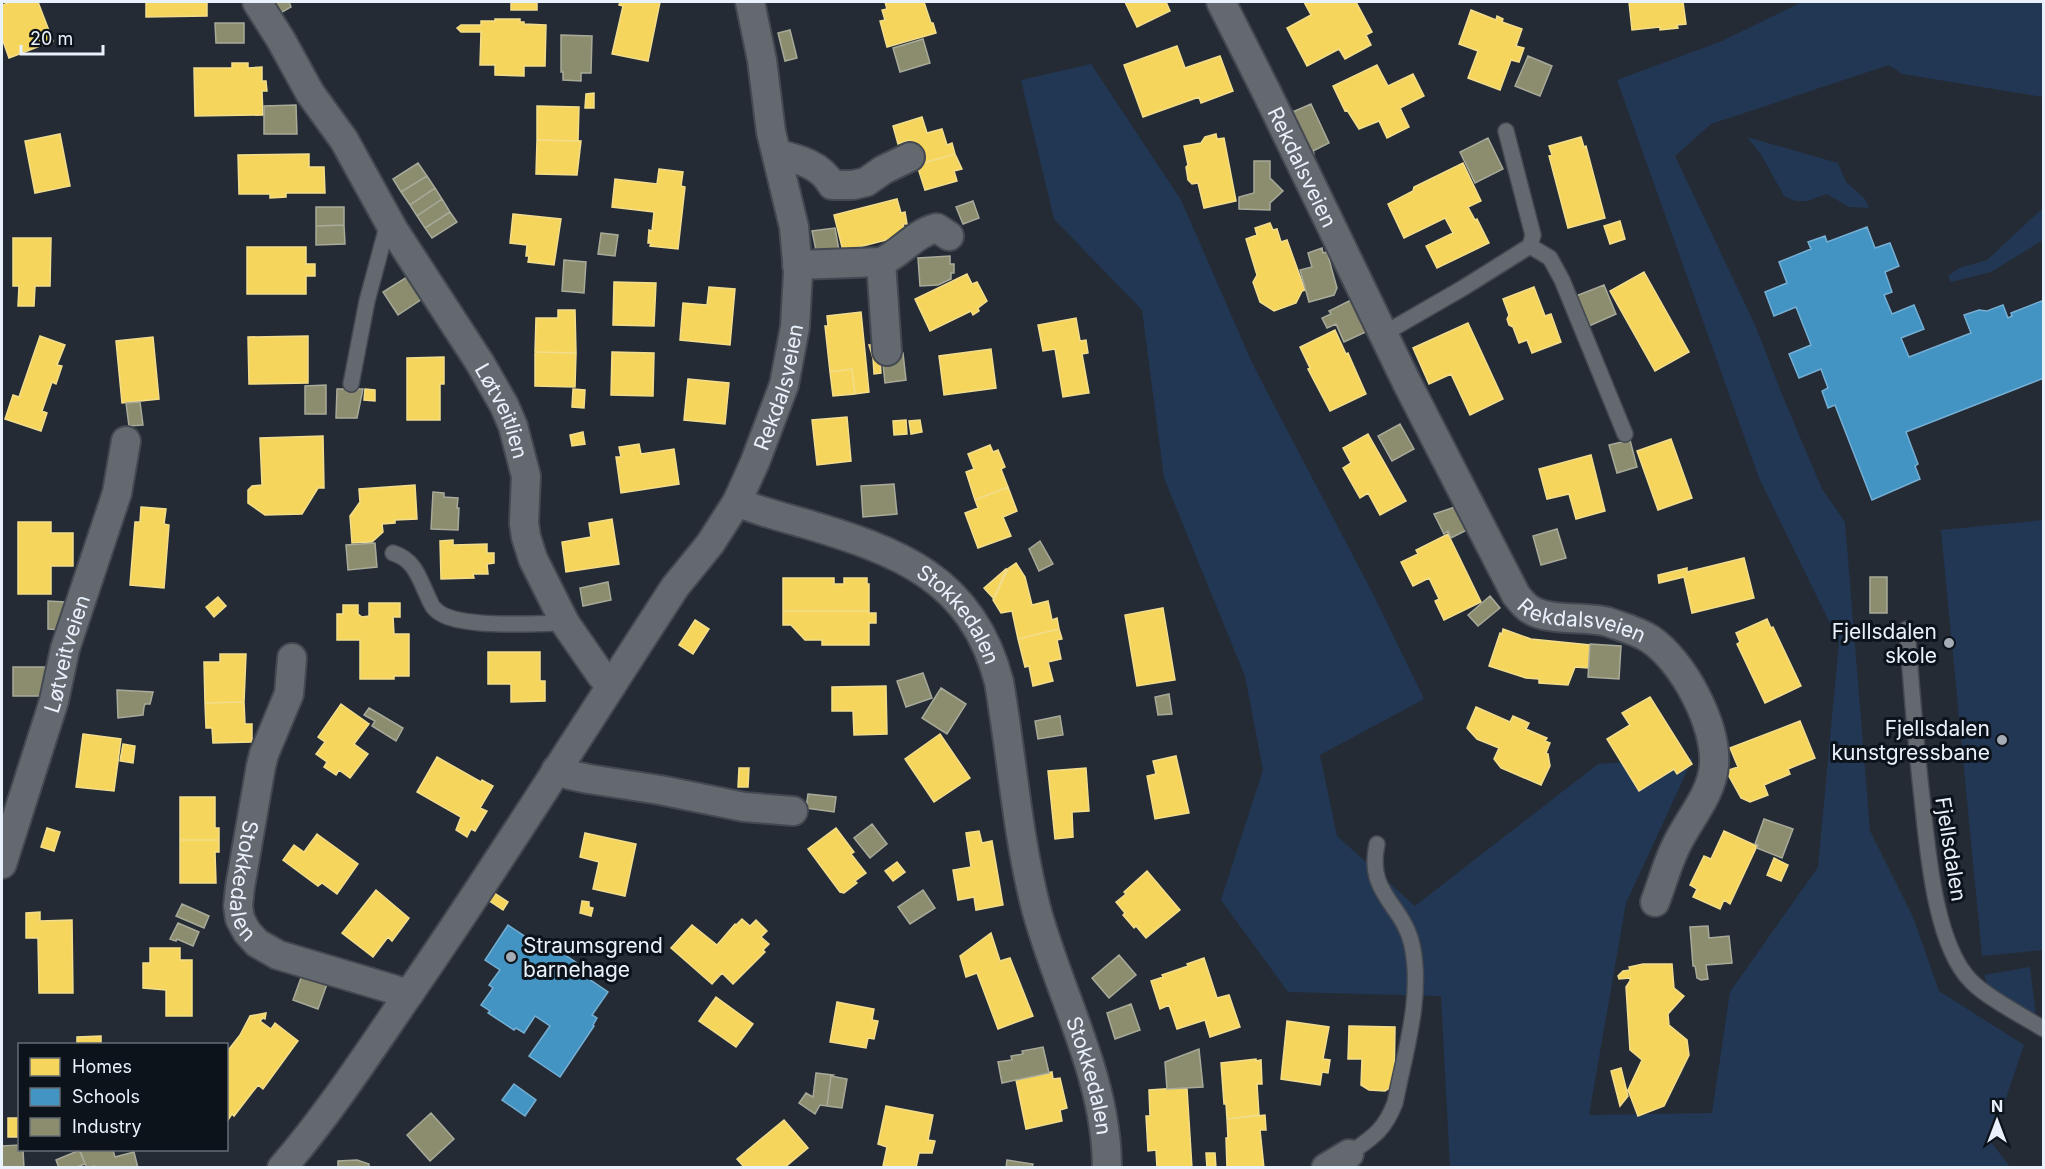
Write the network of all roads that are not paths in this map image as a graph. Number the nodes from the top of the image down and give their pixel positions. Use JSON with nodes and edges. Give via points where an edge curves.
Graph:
{"nodes":[{"id":1,"x":257,"y":2,"type":"edge"},
{"id":2,"x":750,"y":2,"type":"edge"},
{"id":3,"x":1221,"y":2,"type":"edge"},
{"id":4,"x":1506,"y":131,"type":"dead end"},
{"id":5,"x":777,"y":154,"type":"junction"},
{"id":6,"x":910,"y":157,"type":"dead end"},
{"id":7,"x":390,"y":220,"type":"junction"},
{"id":8,"x":950,"y":236,"type":"dead end"},
{"id":9,"x":1530,"y":246,"type":"junction"},
{"id":10,"x":881,"y":262,"type":"junction"},
{"id":11,"x":797,"y":265,"type":"junction"},
{"id":12,"x":1384,"y":333,"type":"junction"},
{"id":13,"x":887,"y":351,"type":"dead end"},
{"id":14,"x":351,"y":384,"type":"dead end"},
{"id":15,"x":1625,"y":434,"type":"dead end"},
{"id":16,"x":126,"y":441,"type":"dead end"},
{"id":17,"x":737,"y":502,"type":"junction"},
{"id":18,"x":393,"y":553,"type":"dead end"},
{"id":19,"x":565,"y":622,"type":"junction"},
{"id":20,"x":1907,"y":628,"type":"dead end"},
{"id":21,"x":292,"y":658,"type":"dead end"},
{"id":22,"x":611,"y":686,"type":"junction"},
{"id":23,"x":556,"y":770,"type":"junction"},
{"id":24,"x":792,"y":811,"type":"dead end"},
{"id":25,"x":1377,"y":844,"type":"dead end"},
{"id":26,"x":2,"y":864,"type":"edge"},
{"id":27,"x":1655,"y":902,"type":"dead end"},
{"id":28,"x":409,"y":994,"type":"junction"},
{"id":29,"x":2043,"y":1029,"type":"edge"},
{"id":30,"x":1338,"y":1161,"type":"edge"},
{"id":31,"x":282,"y":1167,"type":"edge"},
{"id":32,"x":1107,"y":1167,"type":"edge"}],
"edges":[{"from":1,"to":7,"type":"street","name":"Løtveitlien"},
{"from":2,"to":5,"type":"street","name":"Rekdalsveien"},
{"from":3,"to":12,"type":"street","name":"Rekdalsveien"},
{"from":4,"to":9,"type":"lane","via":[[1533,235]]},
{"from":5,"to":6,"type":"street","via":[[799,159],[826,174],[832,185],[866,182]]},
{"from":5,"to":11,"type":"street","name":"Rekdalsveien","via":[[794,227]]},
{"from":7,"to":14,"type":"lane","via":[[367,301]]},
{"from":7,"to":19,"type":"street","name":"Løtveitlien","via":[[504,405],[526,476],[526,537],[533,560]]},
{"from":8,"to":10,"type":"street","via":[[937,228],[924,230]]},
{"from":9,"to":12,"type":"lane"},
{"from":9,"to":15,"type":"lane","via":[[1550,258],[1562,280]]},
{"from":10,"to":11,"type":"street"},
{"from":10,"to":13,"type":"street"},
{"from":11,"to":17,"type":"street","name":"Rekdalsveien","via":[[795,327],[784,385]]},
{"from":12,"to":27,"type":"street","name":"Rekdalsveien","via":[[1516,595],[1530,610],[1604,621],[1649,639],[1674,661],[1695,696],[1712,734],[1714,765],[1706,792],[1676,846]]},
{"from":16,"to":26,"type":"street","name":"Løtveitveien","via":[[117,493],[65,649],[51,712]]},
{"from":17,"to":22,"type":"street","via":[[675,587]]},
{"from":17,"to":32,"type":"street","name":"Stokkedalen","via":[[883,549],[947,589],[983,637],[999,682],[1036,906],[1093,1076]]},
{"from":18,"to":19,"type":"lane","via":[[410,562],[435,610],[452,619],[482,623]]},
{"from":19,"to":22,"type":"street","name":"Løtveitlien"},
{"from":20,"to":29,"type":"lane","name":"Fjellsdalen","via":[[1926,835],[1937,906],[1952,955],[1971,981]]},
{"from":21,"to":28,"type":"street","name":"Stokkedalen","via":[[289,694],[261,766],[240,887],[240,919],[257,943],[278,955]]},
{"from":22,"to":23,"type":"street"},
{"from":23,"to":24,"type":"street","via":[[744,807]]},
{"from":23,"to":28,"type":"street"},
{"from":25,"to":30,"type":"lane","via":[[1375,872],[1412,943],[1413,1010],[1390,1116],[1384,1127]]},
{"from":28,"to":31,"type":"street","via":[[332,1106]]}]}
